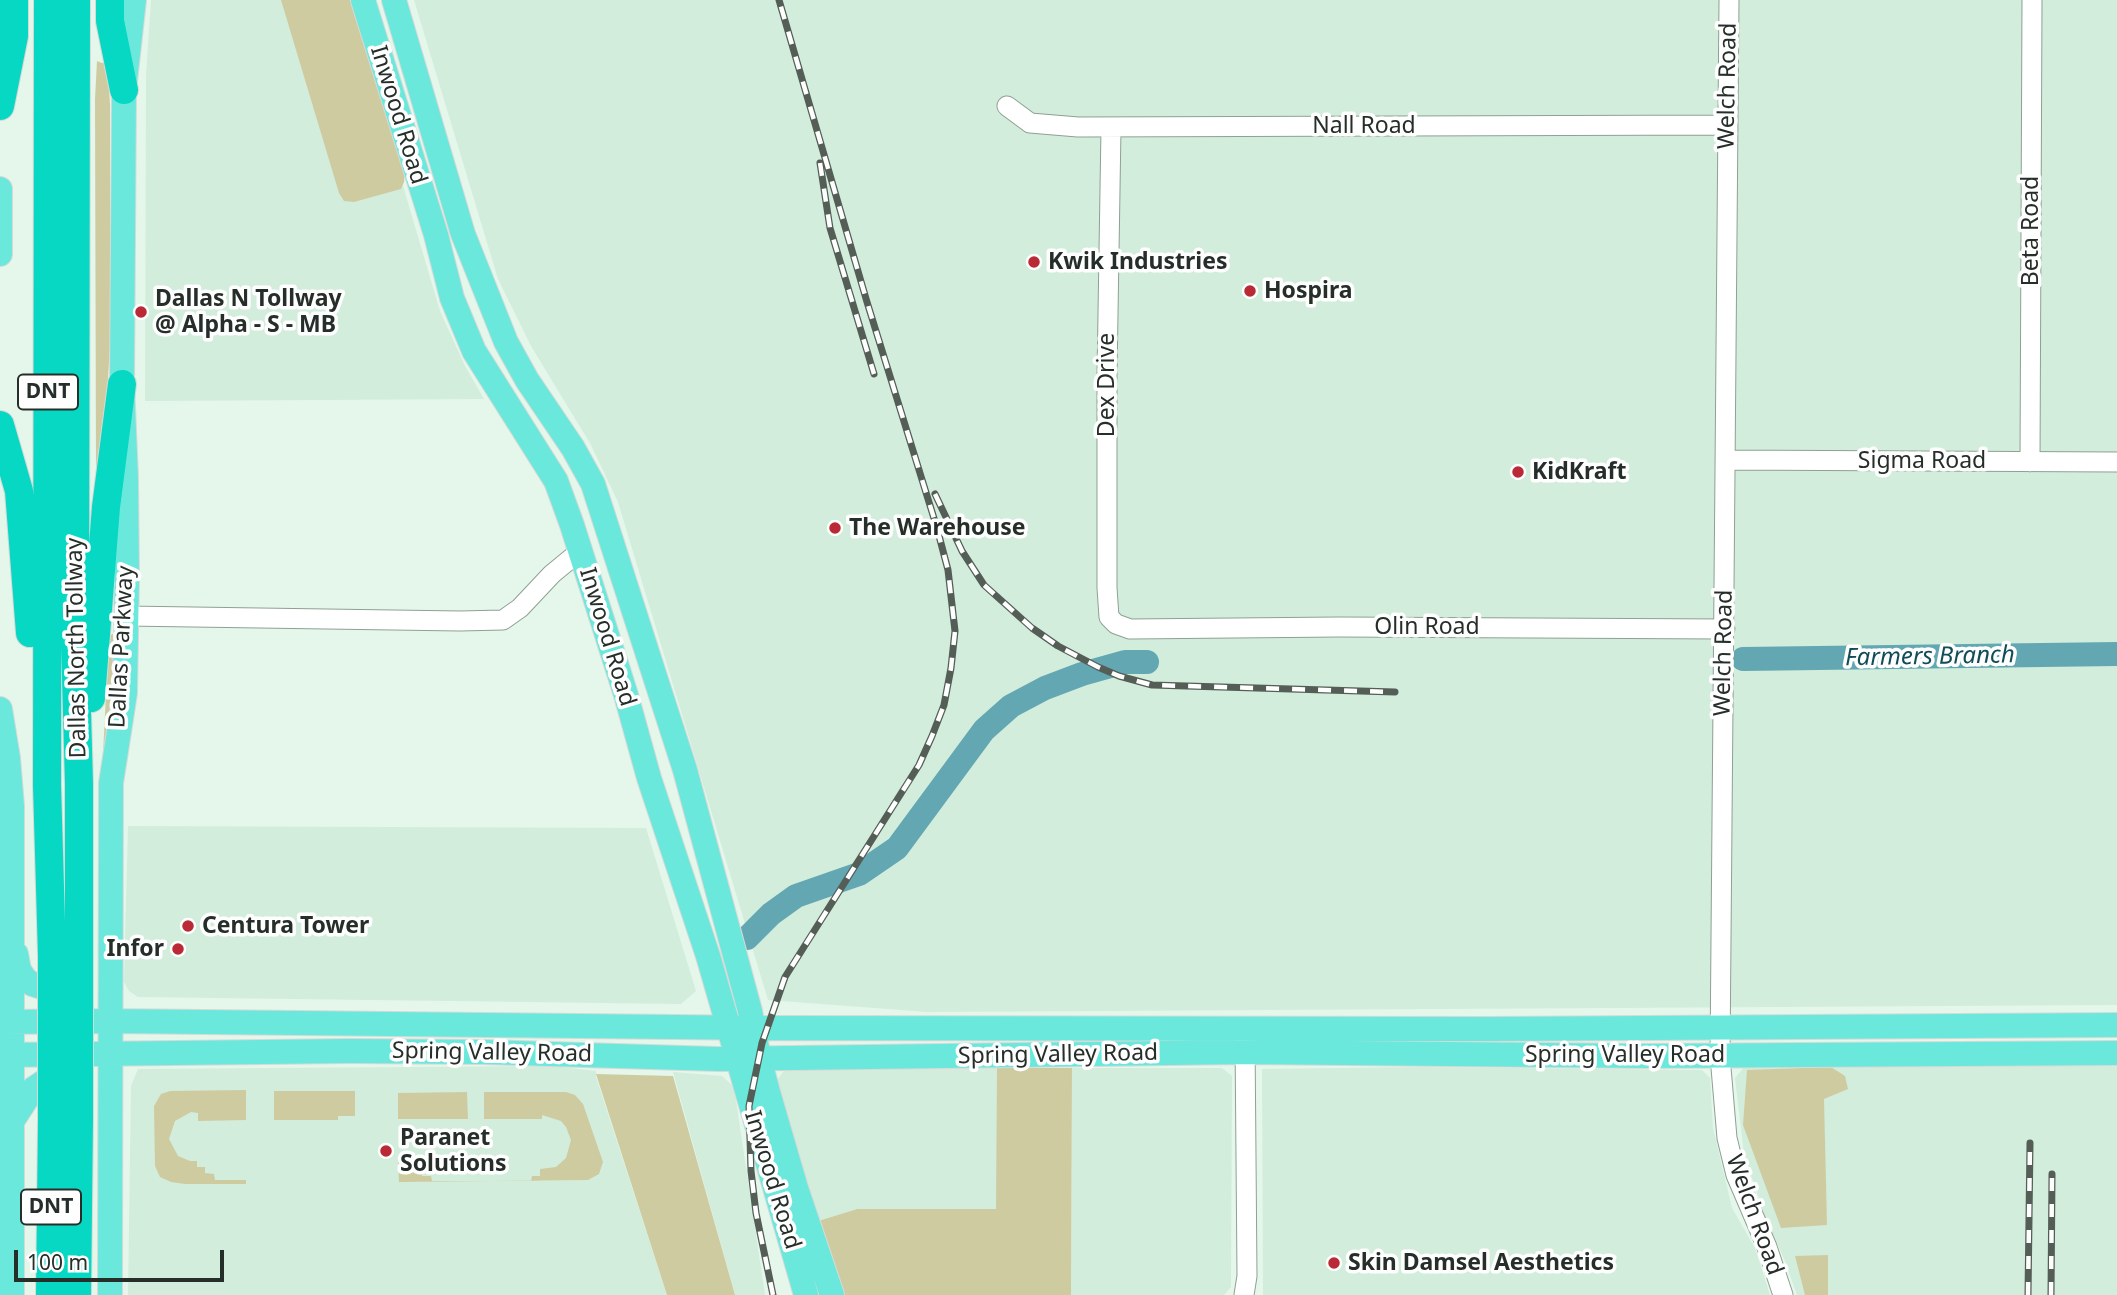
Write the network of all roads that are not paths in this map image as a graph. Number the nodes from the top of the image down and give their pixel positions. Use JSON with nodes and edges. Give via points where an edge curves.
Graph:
{"nodes":[{"id":1,"x":14,"y":0,"type":"edge"},
{"id":2,"x":48,"y":0,"type":"edge"},
{"id":3,"x":76,"y":0,"type":"edge"},
{"id":4,"x":110,"y":0,"type":"edge"},
{"id":5,"x":134,"y":0,"type":"edge"},
{"id":6,"x":363,"y":0,"type":"edge"},
{"id":7,"x":394,"y":0,"type":"edge"},
{"id":8,"x":1729,"y":0,"type":"edge"},
{"id":9,"x":2032,"y":0,"type":"edge"},
{"id":10,"x":124,"y":90,"type":"junction"},
{"id":11,"x":0,"y":106,"type":"edge"},
{"id":12,"x":1007,"y":106,"type":"dead end"},
{"id":13,"x":1728,"y":125,"type":"junction"},
{"id":14,"x":1111,"y":128,"type":"junction"},
{"id":15,"x":450,"y":187,"type":"junction"},
{"id":16,"x":0,"y":188,"type":"edge"},
{"id":17,"x":423,"y":195,"type":"junction"},
{"id":18,"x":0,"y":216,"type":"edge"},
{"id":19,"x":0,"y":254,"type":"edge"},
{"id":20,"x":122,"y":384,"type":"junction"},
{"id":21,"x":0,"y":425,"type":"edge"},
{"id":22,"x":1727,"y":460,"type":"junction"},
{"id":23,"x":2030,"y":462,"type":"junction"},
{"id":24,"x":2117,"y":463,"type":"edge"},
{"id":25,"x":610,"y":539,"type":"junction"},
{"id":26,"x":580,"y":551,"type":"junction"},
{"id":27,"x":127,"y":616,"type":"junction"},
{"id":28,"x":1130,"y":629,"type":"joint"},
{"id":29,"x":1725,"y":629,"type":"junction"},
{"id":30,"x":0,"y":709,"type":"edge"},
{"id":31,"x":685,"y":770,"type":"junction"},
{"id":32,"x":649,"y":778,"type":"junction"},
{"id":33,"x":79,"y":784,"type":"junction"},
{"id":34,"x":47,"y":785,"type":"junction"},
{"id":35,"x":13,"y":932,"type":"junction"},
{"id":36,"x":111,"y":932,"type":"junction"},
{"id":37,"x":66,"y":956,"type":"junction"},
{"id":38,"x":111,"y":1021,"type":"junction"},
{"id":39,"x":6,"y":1022,"type":"edge"},
{"id":40,"x":2117,"y":1025,"type":"edge"},
{"id":41,"x":564,"y":1026,"type":"junction"},
{"id":42,"x":623,"y":1026,"type":"junction"},
{"id":43,"x":1720,"y":1026,"type":"junction"},
{"id":44,"x":727,"y":1027,"type":"junction"},
{"id":45,"x":753,"y":1027,"type":"junction"},
{"id":46,"x":1065,"y":1027,"type":"junction"},
{"id":47,"x":1245,"y":1027,"type":"junction"},
{"id":48,"x":484,"y":1052,"type":"junction"},
{"id":49,"x":1245,"y":1052,"type":"junction"},
{"id":50,"x":111,"y":1053,"type":"junction"},
{"id":51,"x":2117,"y":1053,"type":"edge"},
{"id":52,"x":6,"y":1055,"type":"edge"},
{"id":53,"x":585,"y":1055,"type":"junction"},
{"id":54,"x":1065,"y":1055,"type":"junction"},
{"id":55,"x":1720,"y":1056,"type":"junction"},
{"id":56,"x":747,"y":1058,"type":"junction"},
{"id":57,"x":111,"y":1114,"type":"junction"},
{"id":58,"x":65,"y":1119,"type":"junction"},
{"id":59,"x":11,"y":1123,"type":"junction"},
{"id":60,"x":12,"y":1295,"type":"edge"},
{"id":61,"x":50,"y":1295,"type":"edge"},
{"id":62,"x":77,"y":1295,"type":"edge"},
{"id":63,"x":110,"y":1295,"type":"edge"},
{"id":64,"x":806,"y":1295,"type":"edge"},
{"id":65,"x":832,"y":1295,"type":"edge"},
{"id":66,"x":1244,"y":1295,"type":"edge"},
{"id":67,"x":1783,"y":1295,"type":"edge"}],
"edges":[{"from":1,"to":11,"type":"highway","via":[[14,36]]},
{"from":2,"to":34,"type":"highway","name":"Dallas North Tollway","number":"DNT"},
{"from":3,"to":33,"type":"highway","name":"Dallas North Tollway","number":"DNT","via":[[75,692]]},
{"from":4,"to":10,"type":"highway"},
{"from":5,"to":10,"type":"main road","name":"Dallas Parkway"},
{"from":6,"to":17,"type":"main road","name":"Inwood Road"},
{"from":7,"to":15,"type":"main road","name":"Inwood Road"},
{"from":8,"to":13,"type":"street","name":"Welch Road"},
{"from":9,"to":23,"type":"street","name":"Beta Road"},
{"from":10,"to":20,"type":"main road","name":"Dallas Parkway"},
{"from":12,"to":14,"type":"street","name":"Nall Road","via":[[1030,123]]},
{"from":13,"to":14,"type":"street","name":"Nall Road"},
{"from":13,"to":22,"type":"street","name":"Welch Road"},
{"from":14,"to":28,"type":"street","name":"Dex Drive","via":[[1107,589],[1110,617]]},
{"from":15,"to":17,"type":"main road"},
{"from":15,"to":25,"type":"main road","name":"Inwood Road","via":[[463,234],[506,342],[593,484]]},
{"from":16,"to":18,"type":"main road"},
{"from":17,"to":26,"type":"main road","name":"Inwood Road","via":[[452,298],[474,351],[556,481]]},
{"from":18,"to":19,"type":"main road"},
{"from":20,"to":27,"type":"main road","name":"Dallas Parkway"},
{"from":20,"to":33,"type":"highway"},
{"from":21,"to":34,"type":"highway","via":[[19,491],[36,741]]},
{"from":22,"to":23,"type":"street","name":"Sigma Road"},
{"from":22,"to":29,"type":"street","name":"Welch Road"},
{"from":23,"to":24,"type":"street","name":"Sigma Road"},
{"from":25,"to":26,"type":"main road"},
{"from":25,"to":31,"type":"main road","name":"Inwood Road"},
{"from":26,"to":27,"type":"street","via":[[503,620]]},
{"from":26,"to":32,"type":"main road","name":"Inwood Road"},
{"from":27,"to":36,"type":"main road","name":"Dallas Parkway","via":[[125,693],[111,783]]},
{"from":28,"to":29,"type":"street","name":"Olin Road"},
{"from":29,"to":43,"type":"street","name":"Welch Road"},
{"from":30,"to":35,"type":"main road","via":[[12,806]]},
{"from":31,"to":32,"type":"main road"},
{"from":31,"to":45,"type":"main road","name":"Inwood Road"},
{"from":32,"to":44,"type":"main road","name":"Inwood Road"},
{"from":33,"to":37,"type":"highway","name":"Dallas North Tollway","number":"DNT"},
{"from":34,"to":37,"type":"highway","name":"Dallas North Tollway","number":"DNT"},
{"from":35,"to":36,"type":"main road","via":[[19,970],[25,979],[58,992],[83,989],[96,978]]},
{"from":35,"to":39,"type":"main road"},
{"from":36,"to":38,"type":"main road","name":"Dallas Parkway"},
{"from":37,"to":58,"type":"highway","name":"Dallas North Tollway","number":"DNT","bridge":true},
{"from":38,"to":39,"type":"main road","name":"Spring Valley Road"},
{"from":38,"to":41,"type":"main road","name":"Spring Valley Road"},
{"from":38,"to":50,"type":"main road","name":"Dallas Parkway"},
{"from":39,"to":52,"type":"main road"},
{"from":40,"to":43,"type":"main road","name":"Spring Valley Road"},
{"from":41,"to":42,"type":"main road","name":"Spring Valley Road"},
{"from":41,"to":48,"type":"main road","via":[[551,1041]]},
{"from":42,"to":44,"type":"main road","name":"Spring Valley Road"},
{"from":42,"to":53,"type":"main road","via":[[610,1037],[591,1038]]},
{"from":43,"to":47,"type":"main road","name":"Spring Valley Road"},
{"from":43,"to":55,"type":"street","name":"Welch Road"},
{"from":44,"to":45,"type":"main road","name":"Spring Valley Road"},
{"from":44,"to":56,"type":"main road","name":"Inwood Road"},
{"from":45,"to":46,"type":"main road","name":"Spring Valley Road"},
{"from":45,"to":56,"type":"main road","name":"Inwood Road"},
{"from":46,"to":47,"type":"main road","name":"Spring Valley Road"},
{"from":46,"to":54,"type":"main road"},
{"from":47,"to":49,"type":"street"},
{"from":48,"to":50,"type":"main road","name":"Spring Valley Road"},
{"from":48,"to":53,"type":"main road","name":"Spring Valley Road"},
{"from":49,"to":54,"type":"main road","name":"Spring Valley Road"},
{"from":49,"to":55,"type":"main road","name":"Spring Valley Road"},
{"from":49,"to":66,"type":"street"},
{"from":50,"to":52,"type":"main road","name":"Spring Valley Road"},
{"from":50,"to":57,"type":"main road","name":"Dallas Parkway"},
{"from":51,"to":55,"type":"main road","name":"Spring Valley Road"},
{"from":52,"to":59,"type":"main road"},
{"from":53,"to":56,"type":"main road","name":"Spring Valley Road"},
{"from":54,"to":56,"type":"main road","name":"Spring Valley Road"},
{"from":55,"to":67,"type":"street","name":"Welch Road","via":[[1727,1138],[1736,1175]]},
{"from":56,"to":64,"type":"main road","name":"Inwood Road"},
{"from":56,"to":65,"type":"main road","name":"Inwood Road"},
{"from":57,"to":59,"type":"main road","via":[[94,1086],[67,1075],[33,1089]]},
{"from":57,"to":63,"type":"main road","name":"Dallas Parkway"},
{"from":58,"to":61,"type":"highway","name":"Dallas North Tollway","number":"DNT"},
{"from":58,"to":62,"type":"highway","name":"Dallas North Tollway","number":"DNT"},
{"from":59,"to":60,"type":"main road"}]}
